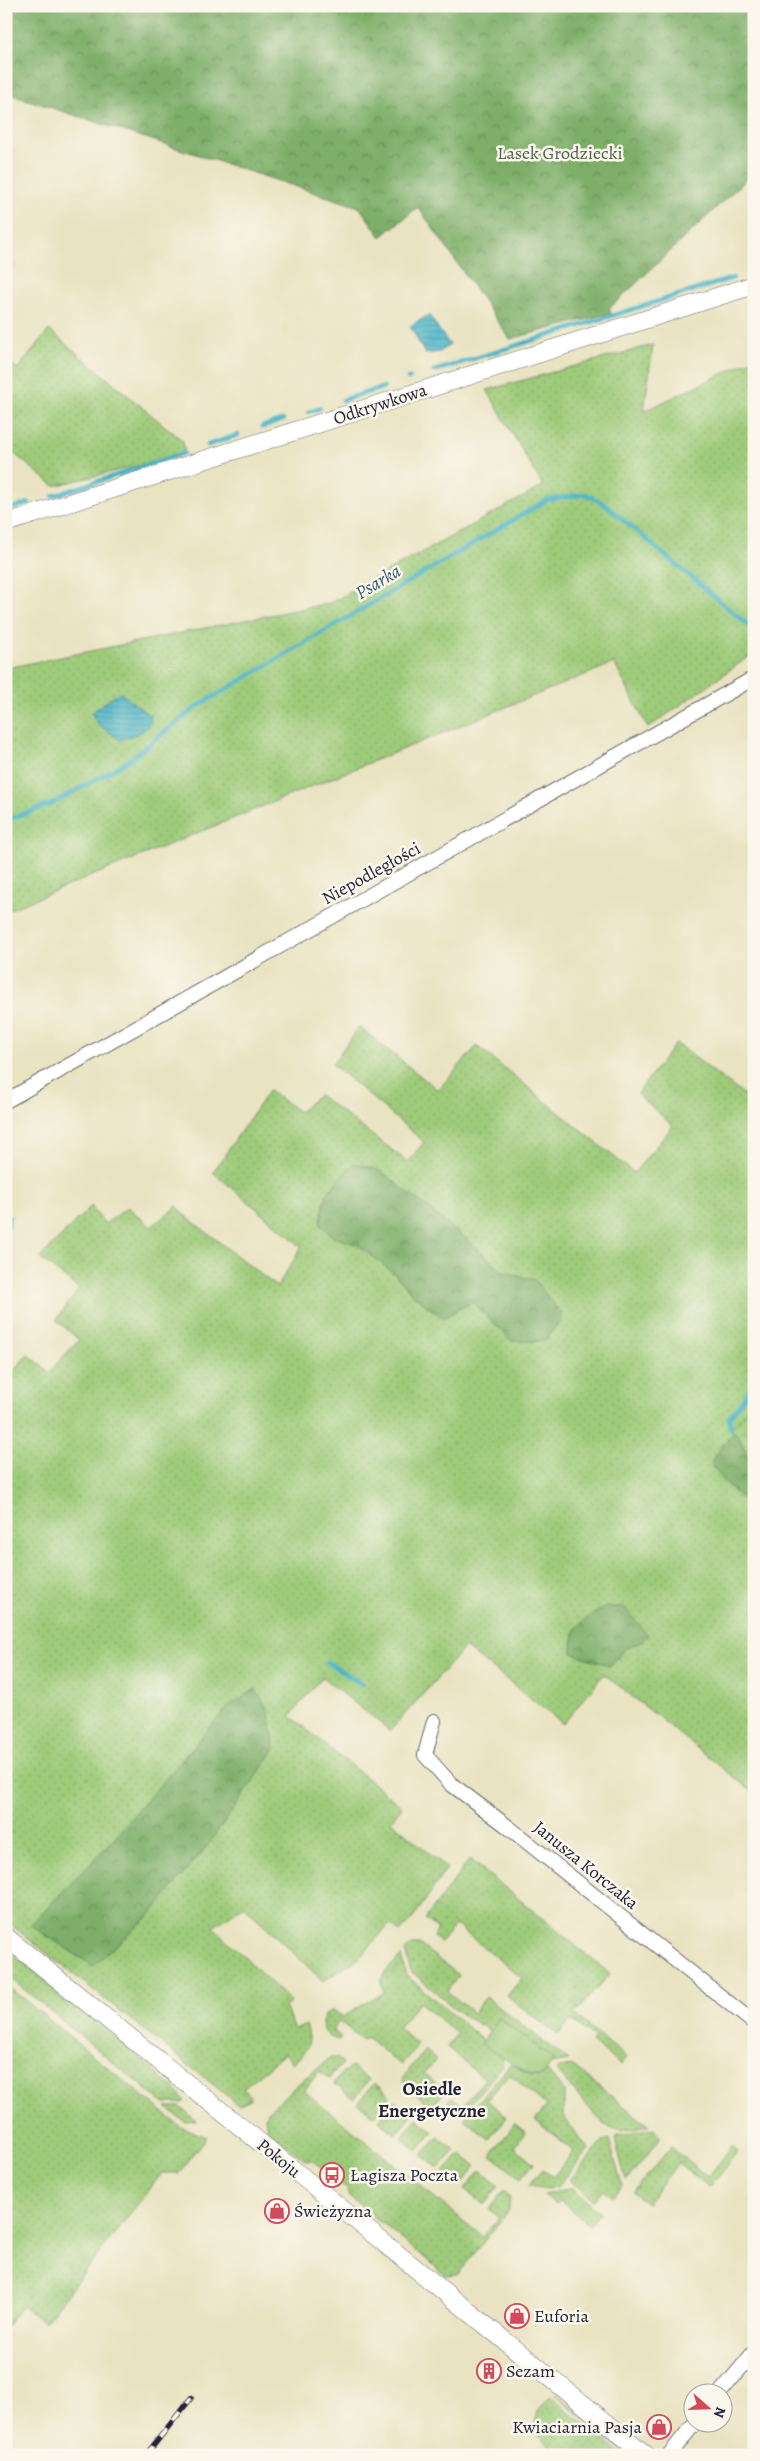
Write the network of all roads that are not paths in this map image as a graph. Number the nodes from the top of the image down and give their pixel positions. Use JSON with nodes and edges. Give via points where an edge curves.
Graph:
{"nodes":[{"id":1,"x":754,"y":285,"type":"edge"},
{"id":2,"x":6,"y":523,"type":"edge"},
{"id":3,"x":754,"y":678,"type":"edge"},
{"id":4,"x":6,"y":1101,"type":"edge"},
{"id":5,"x":434,"y":1721,"type":"dead end"},
{"id":6,"x":6,"y":1937,"type":"edge"},
{"id":7,"x":754,"y":2024,"type":"edge"},
{"id":8,"x":754,"y":2352,"type":"edge"},
{"id":9,"x":727,"y":2384,"type":"edge"},
{"id":10,"x":686,"y":2434,"type":"edge"},
{"id":11,"x":646,"y":2455,"type":"edge"},
{"id":12,"x":669,"y":2455,"type":"edge"}],
"edges":[{"from":1,"to":2,"type":"street","name":"Odkrywkowa"},
{"from":3,"to":4,"type":"street","name":"Niepodległości"},
{"from":5,"to":7,"type":"street","name":"Janusza Korczaka","via":[[425,1754],[451,1784]]},
{"from":6,"to":11,"type":"street","name":"Pokoju"},
{"from":8,"to":9,"type":"street"},
{"from":10,"to":12,"type":"street"}]}
